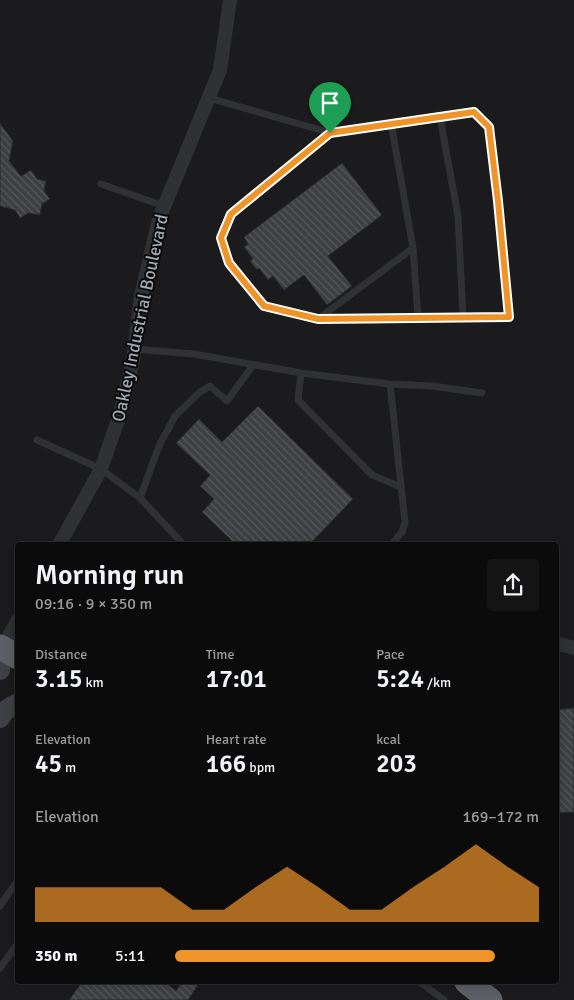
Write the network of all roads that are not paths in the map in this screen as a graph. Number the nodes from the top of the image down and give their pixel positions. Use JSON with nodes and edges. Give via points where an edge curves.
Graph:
{"nodes":[{"id":1,"x":227,"y":4,"type":"edge"},
{"id":2,"x":208,"y":98,"type":"junction"},
{"id":3,"x":440,"y":117,"type":"junction"},
{"id":4,"x":391,"y":123,"type":"junction"},
{"id":5,"x":330,"y":133,"type":"junction"},
{"id":6,"x":101,"y":184,"type":"dead end"},
{"id":7,"x":164,"y":206,"type":"junction"},
{"id":8,"x":413,"y":248,"type":"junction"},
{"id":9,"x":418,"y":318,"type":"junction"},
{"id":10,"x":463,"y":318,"type":"junction"},
{"id":11,"x":318,"y":319,"type":"junction"},
{"id":12,"x":134,"y":349,"type":"junction"},
{"id":13,"x":253,"y":365,"type":"junction"},
{"id":14,"x":301,"y":373,"type":"junction"},
{"id":15,"x":390,"y":384,"type":"junction"},
{"id":16,"x":482,"y":393,"type":"dead end"},
{"id":17,"x":37,"y":440,"type":"dead end"},
{"id":18,"x":101,"y":469,"type":"junction"},
{"id":19,"x":401,"y":487,"type":"junction"},
{"id":20,"x":140,"y":498,"type":"junction"},
{"id":21,"x":61,"y":542,"type":"edge"},
{"id":22,"x":181,"y":542,"type":"edge"},
{"id":23,"x":394,"y":542,"type":"edge"},
{"id":24,"x":15,"y":627,"type":"edge"},
{"id":25,"x":559,"y":644,"type":"edge"},
{"id":26,"x":574,"y":648,"type":"edge"},
{"id":27,"x":4,"y":654,"type":"edge"},
{"id":28,"x":15,"y":705,"type":"edge"},
{"id":29,"x":0,"y":718,"type":"edge"},
{"id":30,"x":15,"y":884,"type":"edge"},
{"id":31,"x":0,"y":906,"type":"edge"},
{"id":32,"x":15,"y":947,"type":"edge"},
{"id":33,"x":0,"y":968,"type":"edge"},
{"id":34,"x":423,"y":984,"type":"edge"},
{"id":35,"x":469,"y":984,"type":"edge"},
{"id":36,"x":444,"y":1000,"type":"edge"},
{"id":37,"x":490,"y":1000,"type":"edge"}],
"edges":[{"from":1,"to":2,"type":"street","name":"Oakley Industrial Boulevard","via":[[220,70]]},
{"from":2,"to":5,"type":"lane"},
{"from":2,"to":7,"type":"street","name":"Oakley Industrial Boulevard"},
{"from":3,"to":4,"type":"lane"},
{"from":3,"to":10,"type":"lane","via":[[458,216]]},
{"from":3,"to":10,"type":"lane","via":[[474,112],[489,127],[498,201],[509,317]]},
{"from":4,"to":5,"type":"lane"},
{"from":4,"to":8,"type":"lane"},
{"from":5,"to":11,"type":"lane","via":[[231,214],[221,238],[229,263],[264,306]]},
{"from":6,"to":7,"type":"lane"},
{"from":7,"to":12,"type":"street","name":"Oakley Industrial Boulevard","via":[[141,296]]},
{"from":8,"to":9,"type":"lane"},
{"from":8,"to":11,"type":"lane"},
{"from":9,"to":10,"type":"lane"},
{"from":9,"to":11,"type":"lane"},
{"from":12,"to":13,"type":"lane","via":[[194,354]]},
{"from":12,"to":18,"type":"street","name":"Oakley Industrial Boulevard","via":[[128,387]]},
{"from":13,"to":14,"type":"lane"},
{"from":13,"to":20,"type":"lane","via":[[227,401],[210,386],[175,416],[159,446]]},
{"from":14,"to":15,"type":"lane"},
{"from":14,"to":19,"type":"lane","via":[[298,400],[372,475]]},
{"from":15,"to":16,"type":"lane"},
{"from":15,"to":19,"type":"lane"},
{"from":17,"to":18,"type":"lane"},
{"from":18,"to":20,"type":"lane"},
{"from":18,"to":21,"type":"street","name":"Oakley Industrial Boulevard"},
{"from":19,"to":23,"type":"lane","via":[[405,522]]},
{"from":20,"to":22,"type":"lane"},
{"from":24,"to":27,"type":"street"},
{"from":25,"to":26,"type":"street"},
{"from":28,"to":29,"type":"street"},
{"from":30,"to":31,"type":"lane"},
{"from":32,"to":33,"type":"lane"},
{"from":34,"to":36,"type":"lane"},
{"from":35,"to":37,"type":"highway"}]}
